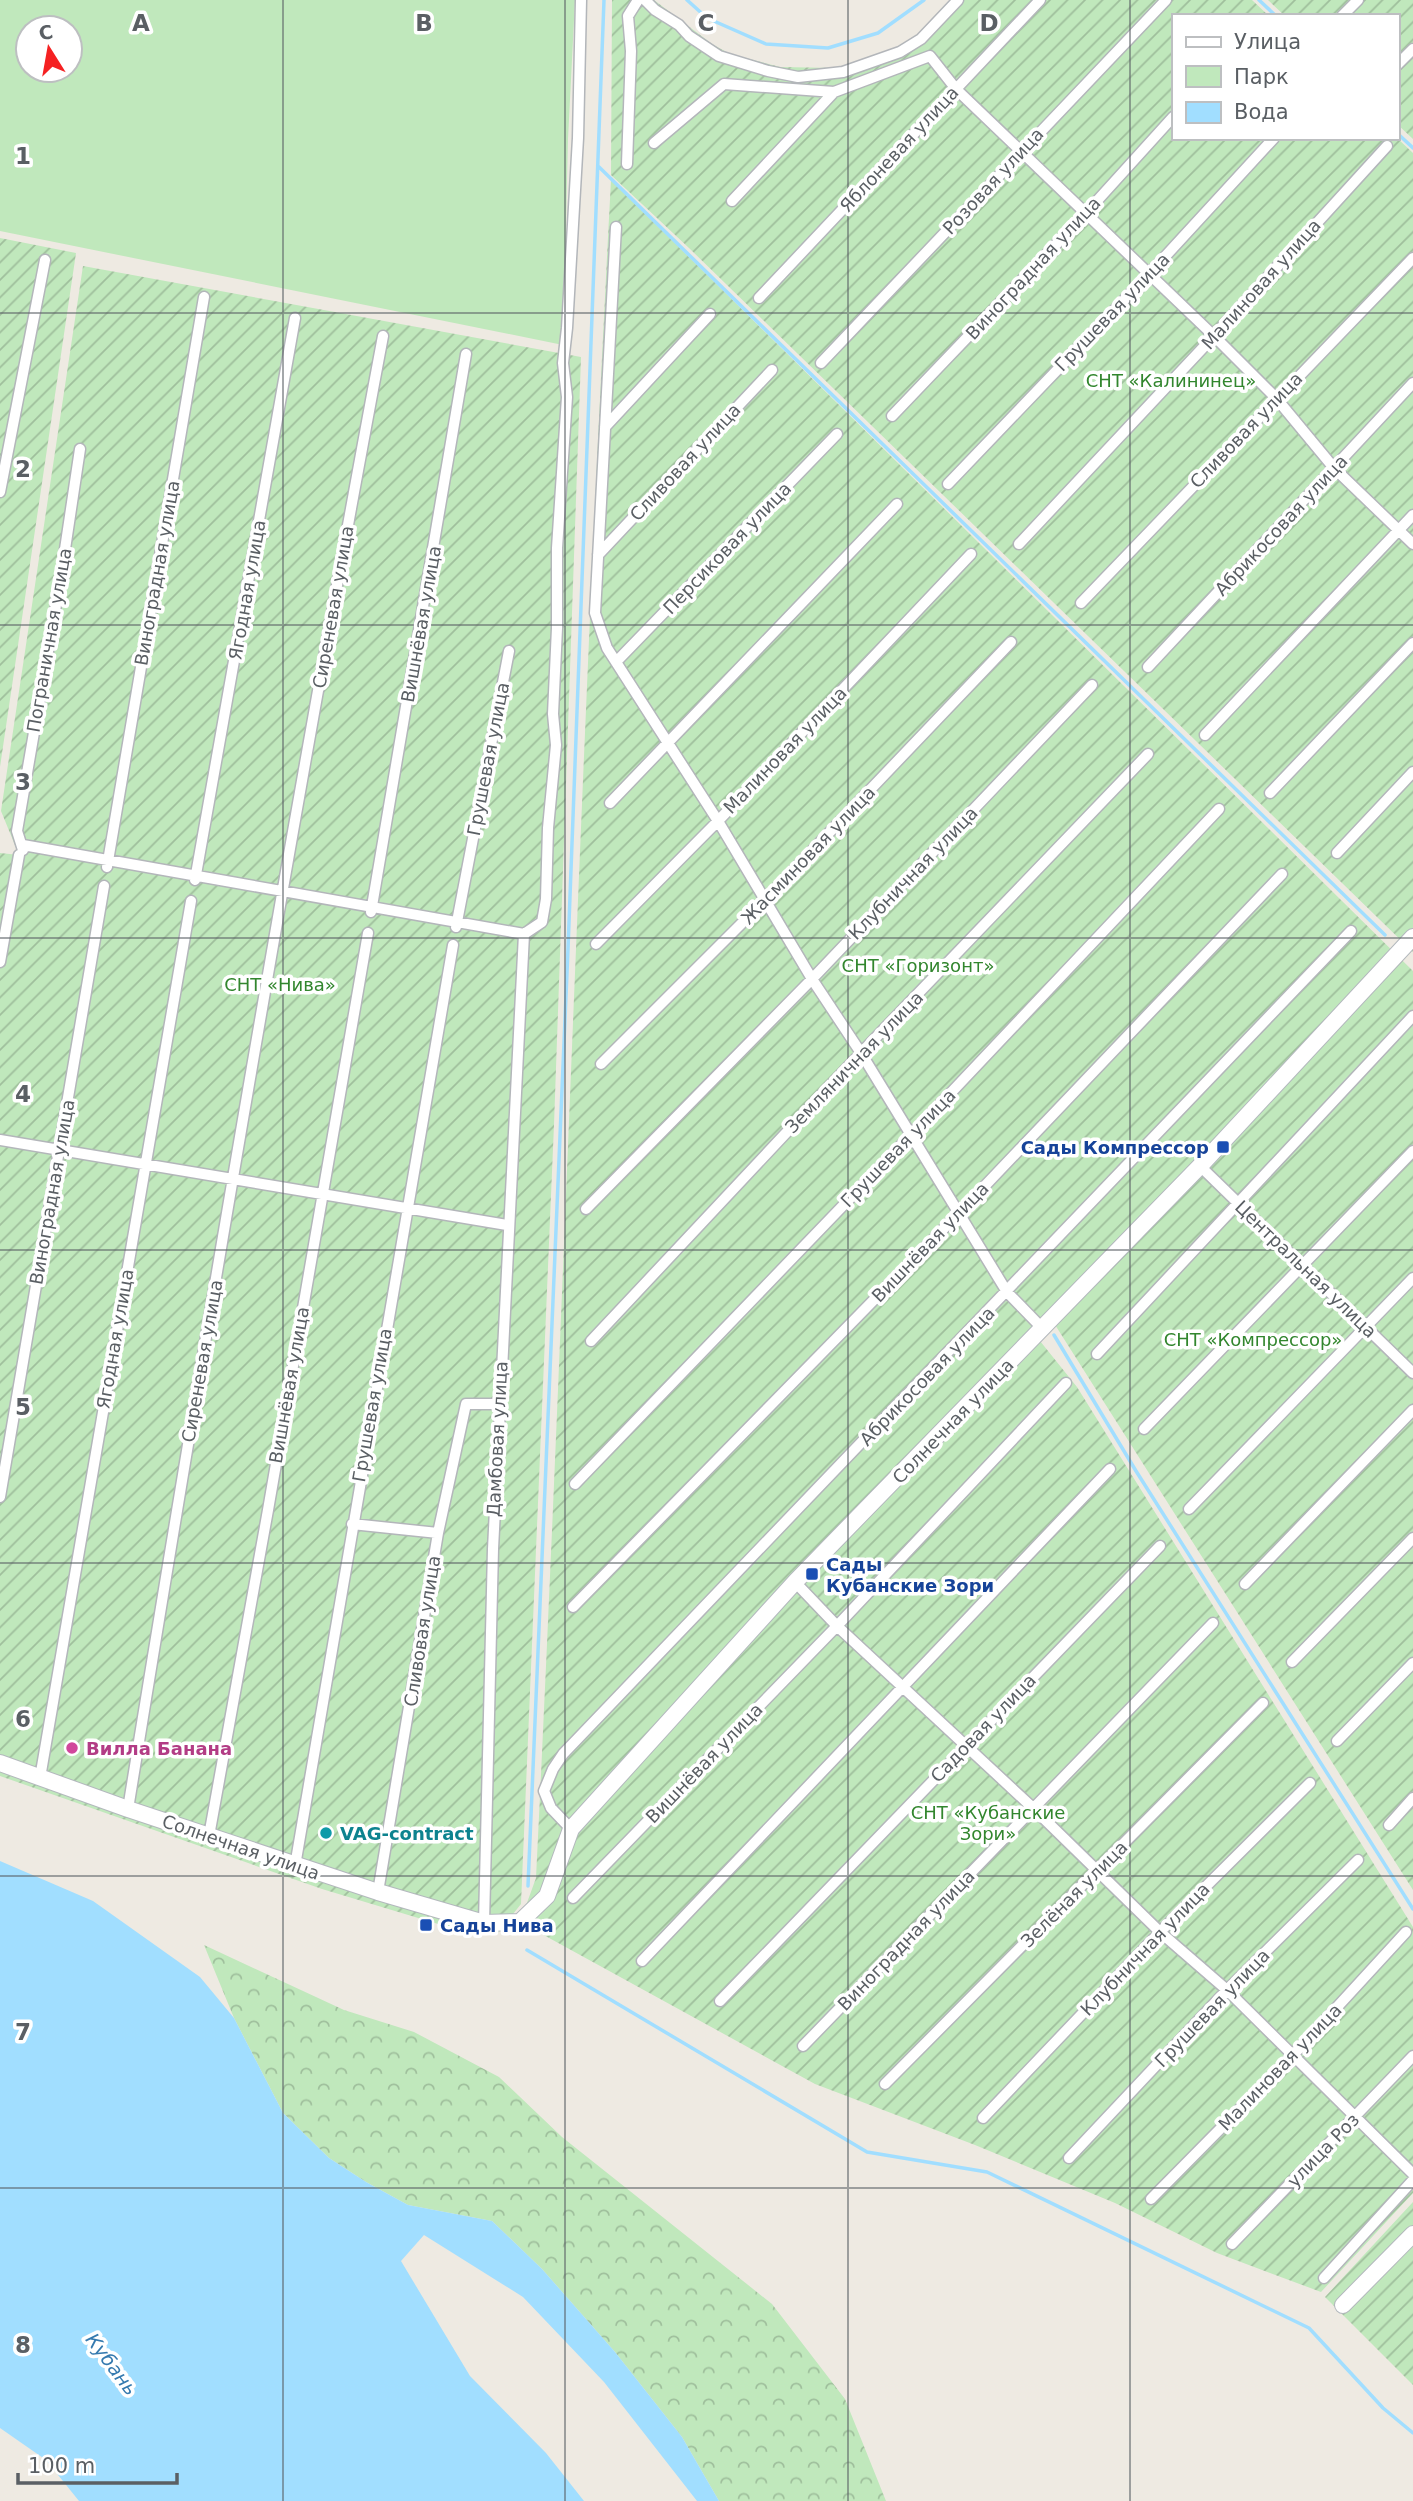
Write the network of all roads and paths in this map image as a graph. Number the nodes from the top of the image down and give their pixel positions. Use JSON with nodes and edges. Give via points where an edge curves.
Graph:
{"nodes":[{"id":1,"x":581,"y":0,"type":"edge"},
{"id":2,"x":638,"y":0,"type":"edge"},
{"id":3,"x":645,"y":0,"type":"edge"},
{"id":4,"x":958,"y":0,"type":"edge"},
{"id":5,"x":1040,"y":0,"type":"edge"},
{"id":6,"x":1166,"y":0,"type":"edge"},
{"id":7,"x":1358,"y":0,"type":"edge"},
{"id":8,"x":1344,"y":14,"type":"edge"},
{"id":9,"x":1413,"y":49,"type":"edge"},
{"id":10,"x":1399,"y":63,"type":"edge"},
{"id":11,"x":956,"y":89,"type":"junction"},
{"id":12,"x":834,"y":92,"type":"junction"},
{"id":13,"x":1172,"y":118,"type":"edge"},
{"id":14,"x":1272,"y":140,"type":"edge"},
{"id":15,"x":654,"y":143,"type":"dead end"},
{"id":16,"x":1387,"y":146,"type":"dead end"},
{"id":17,"x":1020,"y":151,"type":"junction"},
{"id":18,"x":627,"y":164,"type":"dead end"},
{"id":19,"x":732,"y":201,"type":"dead end"},
{"id":20,"x":1086,"y":213,"type":"junction"},
{"id":21,"x":616,"y":227,"type":"dead end"},
{"id":22,"x":1413,"y":258,"type":"edge"},
{"id":23,"x":45,"y":260,"type":"dead end"},
{"id":24,"x":1149,"y":274,"type":"junction"},
{"id":25,"x":204,"y":298,"type":"dead end"},
{"id":26,"x":759,"y":298,"type":"dead end"},
{"id":27,"x":710,"y":314,"type":"dead end"},
{"id":28,"x":295,"y":318,"type":"dead end"},
{"id":29,"x":383,"y":336,"type":"dead end"},
{"id":30,"x":1214,"y":336,"type":"junction"},
{"id":31,"x":466,"y":354,"type":"dead end"},
{"id":32,"x":821,"y":363,"type":"dead end"},
{"id":33,"x":772,"y":370,"type":"dead end"},
{"id":34,"x":1413,"y":383,"type":"edge"},
{"id":35,"x":1276,"y":398,"type":"junction"},
{"id":36,"x":892,"y":416,"type":"dead end"},
{"id":37,"x":605,"y":427,"type":"junction"},
{"id":38,"x":837,"y":434,"type":"dead end"},
{"id":39,"x":80,"y":449,"type":"dead end"},
{"id":40,"x":1334,"y":468,"type":"junction"},
{"id":41,"x":948,"y":484,"type":"dead end"},
{"id":42,"x":0,"y":492,"type":"edge"},
{"id":43,"x":897,"y":504,"type":"dead end"},
{"id":44,"x":1413,"y":515,"type":"edge"},
{"id":45,"x":1398,"y":530,"type":"junction"},
{"id":46,"x":1019,"y":544,"type":"dead end"},
{"id":47,"x":1413,"y":544,"type":"edge"},
{"id":48,"x":971,"y":554,"type":"dead end"},
{"id":49,"x":598,"y":555,"type":"junction"},
{"id":50,"x":1081,"y":603,"type":"dead end"},
{"id":51,"x":1011,"y":642,"type":"dead end"},
{"id":52,"x":1413,"y":643,"type":"edge"},
{"id":53,"x":509,"y":651,"type":"dead end"},
{"id":54,"x":616,"y":662,"type":"junction"},
{"id":55,"x":1148,"y":667,"type":"dead end"},
{"id":56,"x":1092,"y":685,"type":"dead end"},
{"id":57,"x":1205,"y":735,"type":"dead end"},
{"id":58,"x":668,"y":742,"type":"junction"},
{"id":59,"x":1149,"y":754,"type":"dead end"},
{"id":60,"x":1413,"y":772,"type":"edge"},
{"id":61,"x":1270,"y":793,"type":"dead end"},
{"id":62,"x":610,"y":803,"type":"dead end"},
{"id":63,"x":1219,"y":809,"type":"dead end"},
{"id":64,"x":718,"y":821,"type":"junction"},
{"id":65,"x":22,"y":850,"type":"junction"},
{"id":66,"x":1337,"y":853,"type":"dead end"},
{"id":67,"x":108,"y":864,"type":"junction"},
{"id":68,"x":1282,"y":874,"type":"dead end"},
{"id":69,"x":195,"y":879,"type":"junction"},
{"id":70,"x":104,"y":886,"type":"dead end"},
{"id":71,"x":283,"y":892,"type":"junction"},
{"id":72,"x":191,"y":901,"type":"dead end"},
{"id":73,"x":765,"y":901,"type":"junction"},
{"id":74,"x":372,"y":910,"type":"junction"},
{"id":75,"x":457,"y":925,"type":"junction"},
{"id":76,"x":1351,"y":931,"type":"dead end"},
{"id":77,"x":368,"y":933,"type":"dead end"},
{"id":78,"x":524,"y":934,"type":"junction"},
{"id":79,"x":1413,"y":937,"type":"edge"},
{"id":80,"x":596,"y":944,"type":"dead end"},
{"id":81,"x":453,"y":945,"type":"dead end"},
{"id":82,"x":0,"y":962,"type":"edge"},
{"id":83,"x":812,"y":979,"type":"junction"},
{"id":84,"x":1413,"y":1016,"type":"edge"},
{"id":85,"x":861,"y":1053,"type":"junction"},
{"id":86,"x":601,"y":1064,"type":"dead end"},
{"id":87,"x":911,"y":1135,"type":"junction"},
{"id":88,"x":0,"y":1140,"type":"edge"},
{"id":89,"x":58,"y":1150,"type":"junction"},
{"id":90,"x":1413,"y":1151,"type":"edge"},
{"id":91,"x":145,"y":1165,"type":"junction"},
{"id":92,"x":1200,"y":1166,"type":"junction"},
{"id":93,"x":233,"y":1179,"type":"junction"},
{"id":94,"x":322,"y":1193,"type":"junction"},
{"id":95,"x":1238,"y":1203,"type":"junction"},
{"id":96,"x":407,"y":1208,"type":"junction"},
{"id":97,"x":586,"y":1209,"type":"dead end"},
{"id":98,"x":960,"y":1212,"type":"junction"},
{"id":99,"x":507,"y":1225,"type":"junction"},
{"id":100,"x":1303,"y":1264,"type":"junction"},
{"id":101,"x":1413,"y":1278,"type":"edge"},
{"id":102,"x":1007,"y":1292,"type":"junction"},
{"id":103,"x":1366,"y":1327,"type":"junction"},
{"id":104,"x":1043,"y":1329,"type":"junction"},
{"id":105,"x":591,"y":1341,"type":"dead end"},
{"id":106,"x":1097,"y":1354,"type":"dead end"},
{"id":107,"x":1413,"y":1373,"type":"edge"},
{"id":108,"x":1066,"y":1383,"type":"dead end"},
{"id":109,"x":499,"y":1404,"type":"junction"},
{"id":110,"x":1413,"y":1409,"type":"edge"},
{"id":111,"x":1144,"y":1429,"type":"dead end"},
{"id":112,"x":1110,"y":1469,"type":"dead end"},
{"id":113,"x":575,"y":1484,"type":"dead end"},
{"id":114,"x":0,"y":1497,"type":"edge"},
{"id":115,"x":1189,"y":1509,"type":"dead end"},
{"id":116,"x":352,"y":1524,"type":"junction"},
{"id":117,"x":438,"y":1533,"type":"junction"},
{"id":118,"x":1413,"y":1538,"type":"edge"},
{"id":119,"x":1160,"y":1546,"type":"dead end"},
{"id":120,"x":795,"y":1582,"type":"junction"},
{"id":121,"x":1245,"y":1584,"type":"dead end"},
{"id":122,"x":573,"y":1607,"type":"dead end"},
{"id":123,"x":1213,"y":1623,"type":"dead end"},
{"id":124,"x":837,"y":1626,"type":"junction"},
{"id":125,"x":1292,"y":1662,"type":"dead end"},
{"id":126,"x":1413,"y":1663,"type":"edge"},
{"id":127,"x":902,"y":1686,"type":"junction"},
{"id":128,"x":1263,"y":1703,"type":"dead end"},
{"id":129,"x":1337,"y":1741,"type":"dead end"},
{"id":130,"x":965,"y":1746,"type":"junction"},
{"id":131,"x":0,"y":1763,"type":"edge"},
{"id":132,"x":40,"y":1778,"type":"junction"},
{"id":133,"x":1310,"y":1783,"type":"dead end"},
{"id":134,"x":1413,"y":1798,"type":"edge"},
{"id":135,"x":1033,"y":1808,"type":"junction"},
{"id":136,"x":128,"y":1809,"type":"junction"},
{"id":137,"x":1389,"y":1825,"type":"dead end"},
{"id":138,"x":571,"y":1829,"type":"junction"},
{"id":139,"x":209,"y":1836,"type":"junction"},
{"id":140,"x":1357,"y":1860,"type":"dead end"},
{"id":141,"x":295,"y":1866,"type":"junction"},
{"id":142,"x":1098,"y":1871,"type":"junction"},
{"id":143,"x":378,"y":1892,"type":"junction"},
{"id":144,"x":573,"y":1898,"type":"dead end"},
{"id":145,"x":484,"y":1923,"type":"junction"},
{"id":146,"x":1160,"y":1932,"type":"junction"},
{"id":147,"x":1406,"y":1932,"type":"dead end"},
{"id":148,"x":642,"y":1961,"type":"dead end"},
{"id":149,"x":1227,"y":1990,"type":"junction"},
{"id":150,"x":720,"y":2001,"type":"dead end"},
{"id":151,"x":803,"y":2046,"type":"dead end"},
{"id":152,"x":1294,"y":2054,"type":"junction"},
{"id":153,"x":1413,"y":2056,"type":"edge"},
{"id":154,"x":885,"y":2084,"type":"dead end"},
{"id":155,"x":1356,"y":2116,"type":"junction"},
{"id":156,"x":983,"y":2118,"type":"dead end"},
{"id":157,"x":1069,"y":2158,"type":"dead end"},
{"id":158,"x":1413,"y":2174,"type":"edge"},
{"id":159,"x":1413,"y":2179,"type":"edge"},
{"id":160,"x":1151,"y":2199,"type":"dead end"},
{"id":161,"x":1413,"y":2234,"type":"edge"},
{"id":162,"x":1232,"y":2244,"type":"dead end"},
{"id":163,"x":1324,"y":2278,"type":"dead end"},
{"id":164,"x":1343,"y":2305,"type":"dead end"}],
"edges":[{"from":1,"to":78,"type":"street","via":[[578,138],[563,363],[567,397],[557,548],[556,745],[544,914],[542,922]]},
{"from":2,"to":18,"type":"street","via":[[628,16]]},
{"from":3,"to":4,"type":"street","via":[[719,56],[798,77],[843,72],[900,52],[921,39]]},
{"from":5,"to":11,"type":"street","name":"Яблоневая улица"},
{"from":6,"to":17,"type":"street","name":"Розовая улица"},
{"from":7,"to":8,"type":"street"},
{"from":9,"to":10,"type":"street"},
{"from":11,"to":12,"type":"street","via":[[930,56]]},
{"from":11,"to":17,"type":"street"},
{"from":11,"to":26,"type":"street","name":"Яблоневая улица"},
{"from":12,"to":15,"type":"street","via":[[724,84]]},
{"from":12,"to":19,"type":"street"},
{"from":13,"to":20,"type":"street","name":"Виноградная улица"},
{"from":14,"to":24,"type":"street","name":"Грушевая улица"},
{"from":16,"to":30,"type":"street","name":"Малиновая улица"},
{"from":17,"to":20,"type":"street"},
{"from":17,"to":32,"type":"street","name":"Розовая улица"},
{"from":20,"to":24,"type":"street"},
{"from":20,"to":36,"type":"street","name":"Виноградная улица"},
{"from":21,"to":37,"type":"street"},
{"from":22,"to":35,"type":"street","name":"Сливовая улица"},
{"from":23,"to":42,"type":"street"},
{"from":24,"to":30,"type":"street"},
{"from":24,"to":41,"type":"street","name":"Грушевая улица"},
{"from":25,"to":67,"type":"street","name":"Виноградная улица"},
{"from":27,"to":37,"type":"street"},
{"from":28,"to":69,"type":"street","name":"Ягодная улица"},
{"from":29,"to":71,"type":"street","name":"Сиреневая улица"},
{"from":30,"to":35,"type":"street"},
{"from":30,"to":46,"type":"street","name":"Малиновая улица"},
{"from":31,"to":74,"type":"street","name":"Вишнёвая улица"},
{"from":33,"to":49,"type":"street","name":"Сливовая улица"},
{"from":34,"to":40,"type":"street","name":"Абрикосовая улица"},
{"from":35,"to":40,"type":"street"},
{"from":35,"to":50,"type":"street","name":"Сливовая улица"},
{"from":37,"to":49,"type":"street"},
{"from":38,"to":54,"type":"street","name":"Персиковая улица"},
{"from":39,"to":65,"type":"street","name":"Пограничная улица","via":[[17,831]]},
{"from":40,"to":45,"type":"street"},
{"from":40,"to":55,"type":"street","name":"Абрикосовая улица"},
{"from":43,"to":58,"type":"street"},
{"from":44,"to":45,"type":"street"},
{"from":45,"to":47,"type":"street"},
{"from":45,"to":57,"type":"street"},
{"from":48,"to":64,"type":"street","name":"Малиновая улица"},
{"from":49,"to":54,"type":"street","via":[[595,613]]},
{"from":51,"to":73,"type":"street","name":"Жасминовая улица"},
{"from":52,"to":61,"type":"street"},
{"from":53,"to":75,"type":"street","name":"Грушевая улица"},
{"from":54,"to":58,"type":"street"},
{"from":56,"to":83,"type":"street","name":"Клубничная улица"},
{"from":58,"to":62,"type":"street"},
{"from":58,"to":64,"type":"street"},
{"from":59,"to":85,"type":"street","name":"Земляничная улица"},
{"from":60,"to":66,"type":"street"},
{"from":63,"to":87,"type":"street","name":"Грушевая улица"},
{"from":64,"to":73,"type":"street"},
{"from":64,"to":80,"type":"street","name":"Малиновая улица"},
{"from":65,"to":67,"type":"street"},
{"from":65,"to":82,"type":"street"},
{"from":67,"to":69,"type":"street"},
{"from":68,"to":98,"type":"street","name":"Вишнёвая улица"},
{"from":69,"to":71,"type":"street"},
{"from":70,"to":89,"type":"street","name":"Виноградная улица"},
{"from":71,"to":74,"type":"street"},
{"from":71,"to":93,"type":"street","name":"Сиреневая улица"},
{"from":72,"to":91,"type":"street","name":"Ягодная улица"},
{"from":73,"to":83,"type":"street"},
{"from":73,"to":86,"type":"street","name":"Жасминовая улица"},
{"from":74,"to":75,"type":"street"},
{"from":75,"to":78,"type":"street"},
{"from":76,"to":102,"type":"street","name":"Абрикосовая улица"},
{"from":77,"to":94,"type":"street","name":"Вишнёвая улица"},
{"from":78,"to":99,"type":"street","name":"Дамбовая улица"},
{"from":79,"to":92,"type":"street","name":"Солнечная улица"},
{"from":81,"to":96,"type":"street","name":"Грушевая улица"},
{"from":83,"to":85,"type":"street"},
{"from":83,"to":97,"type":"street","name":"Клубничная улица"},
{"from":84,"to":95,"type":"street"},
{"from":85,"to":87,"type":"street"},
{"from":85,"to":105,"type":"street","name":"Земляничная улица"},
{"from":87,"to":98,"type":"street"},
{"from":87,"to":113,"type":"street","name":"Грушевая улица"},
{"from":88,"to":89,"type":"street"},
{"from":89,"to":91,"type":"street"},
{"from":89,"to":114,"type":"street","name":"Виноградная улица"},
{"from":90,"to":100,"type":"street"},
{"from":91,"to":93,"type":"street"},
{"from":91,"to":132,"type":"street","name":"Ягодная улица"},
{"from":92,"to":95,"type":"street","name":"Центральная улица"},
{"from":92,"to":104,"type":"street","name":"Солнечная улица"},
{"from":93,"to":94,"type":"street"},
{"from":93,"to":136,"type":"street","name":"Сиреневая улица"},
{"from":94,"to":96,"type":"street"},
{"from":94,"to":139,"type":"street","name":"Вишнёвая улица"},
{"from":95,"to":100,"type":"street","name":"Центральная улица"},
{"from":95,"to":106,"type":"street"},
{"from":96,"to":99,"type":"street"},
{"from":96,"to":116,"type":"street","name":"Грушевая улица"},
{"from":98,"to":102,"type":"street"},
{"from":98,"to":122,"type":"street","name":"Вишнёвая улица"},
{"from":99,"to":109,"type":"street","name":"Дамбовая улица"},
{"from":100,"to":103,"type":"street","name":"Центральная улица"},
{"from":100,"to":111,"type":"street"},
{"from":101,"to":103,"type":"street"},
{"from":102,"to":104,"type":"street"},
{"from":102,"to":138,"type":"street","name":"Абрикосовая улица","via":[[563,1754],[544,1791],[551,1808]]},
{"from":103,"to":107,"type":"street","name":"Центральная улица"},
{"from":103,"to":115,"type":"street"},
{"from":104,"to":120,"type":"street","name":"Солнечная улица"},
{"from":108,"to":124,"type":"street","name":"Вишнёвая улица"},
{"from":109,"to":117,"type":"street","name":"Сливовая улица","via":[[466,1404]]},
{"from":109,"to":145,"type":"street","name":"Дамбовая улица"},
{"from":110,"to":121,"type":"street"},
{"from":112,"to":127,"type":"street"},
{"from":116,"to":117,"type":"street"},
{"from":116,"to":141,"type":"street","name":"Грушевая улица"},
{"from":117,"to":143,"type":"street","name":"Сливовая улица"},
{"from":118,"to":125,"type":"street"},
{"from":119,"to":130,"type":"street","name":"Садовая улица"},
{"from":120,"to":124,"type":"street"},
{"from":120,"to":138,"type":"street","name":"Солнечная улица"},
{"from":123,"to":135,"type":"street","name":"Виноградная улица"},
{"from":124,"to":127,"type":"street"},
{"from":124,"to":144,"type":"street","name":"Вишнёвая улица"},
{"from":126,"to":129,"type":"street"},
{"from":127,"to":130,"type":"street"},
{"from":127,"to":148,"type":"street"},
{"from":128,"to":142,"type":"street","name":"Зелёная улица"},
{"from":130,"to":135,"type":"street"},
{"from":130,"to":150,"type":"street","name":"Садовая улица"},
{"from":131,"to":132,"type":"street","name":"Солнечная улица"},
{"from":132,"to":136,"type":"street","name":"Солнечная улица"},
{"from":133,"to":146,"type":"street","name":"Клубничная улица"},
{"from":134,"to":137,"type":"street"},
{"from":135,"to":142,"type":"street"},
{"from":135,"to":151,"type":"street","name":"Виноградная улица"},
{"from":136,"to":139,"type":"street","name":"Солнечная улица"},
{"from":138,"to":145,"type":"street","name":"Солнечная улица","via":[[547,1896],[520,1922]]},
{"from":139,"to":141,"type":"street","name":"Солнечная улица"},
{"from":140,"to":149,"type":"street","name":"Грушевая улица"},
{"from":141,"to":143,"type":"street","name":"Солнечная улица"},
{"from":142,"to":146,"type":"street"},
{"from":142,"to":154,"type":"street","name":"Зелёная улица"},
{"from":143,"to":145,"type":"street","name":"Солнечная улица"},
{"from":146,"to":149,"type":"street"},
{"from":146,"to":156,"type":"street","name":"Клубничная улица"},
{"from":147,"to":152,"type":"street","name":"Малиновая улица"},
{"from":149,"to":152,"type":"street"},
{"from":149,"to":157,"type":"street","name":"Грушевая улица"},
{"from":152,"to":155,"type":"street"},
{"from":152,"to":160,"type":"street","name":"Малиновая улица"},
{"from":153,"to":155,"type":"street","name":"улица Роз"},
{"from":155,"to":158,"type":"street"},
{"from":155,"to":162,"type":"street","name":"улица Роз"},
{"from":159,"to":163,"type":"street"},
{"from":161,"to":164,"type":"street"}]}
